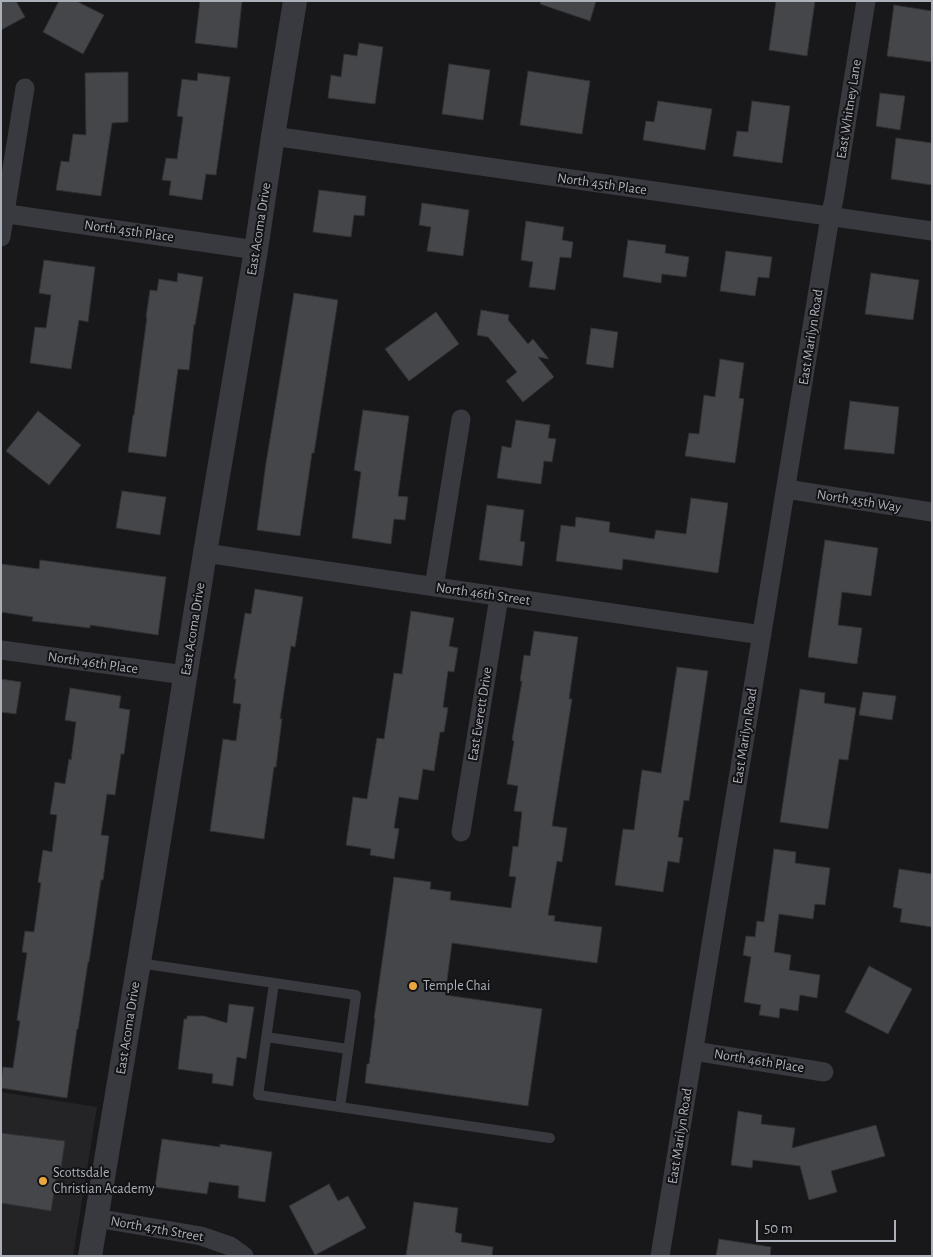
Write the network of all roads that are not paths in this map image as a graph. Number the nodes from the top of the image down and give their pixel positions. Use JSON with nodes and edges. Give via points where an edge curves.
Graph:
{"nodes":[{"id":1,"x":295,"y":1,"type":"edge"},
{"id":2,"x":866,"y":1,"type":"edge"},
{"id":3,"x":25,"y":88,"type":"dead end"},
{"id":4,"x":272,"y":136,"type":"junction"},
{"id":5,"x":3,"y":213,"type":"edge"},
{"id":6,"x":830,"y":217,"type":"junction"},
{"id":7,"x":932,"y":232,"type":"edge"},
{"id":8,"x":1,"y":237,"type":"edge"},
{"id":9,"x":256,"y":250,"type":"junction"},
{"id":10,"x":461,"y":419,"type":"dead end"},
{"id":11,"x":786,"y":489,"type":"junction"},
{"id":12,"x":932,"y":512,"type":"edge"},
{"id":13,"x":205,"y":553,"type":"junction"},
{"id":14,"x":434,"y":587,"type":"junction"},
{"id":15,"x":499,"y":596,"type":"junction"},
{"id":16,"x":762,"y":635,"type":"junction"},
{"id":17,"x":1,"y":650,"type":"edge"},
{"id":18,"x":185,"y":675,"type":"junction"},
{"id":19,"x":461,"y":832,"type":"dead end"},
{"id":20,"x":139,"y":963,"type":"junction"},
{"id":21,"x":274,"y":983,"type":"junction"},
{"id":22,"x":266,"y":1037,"type":"junction"},
{"id":23,"x":348,"y":1049,"type":"junction"},
{"id":24,"x":694,"y":1051,"type":"junction"},
{"id":25,"x":824,"y":1072,"type":"dead end"},
{"id":26,"x":340,"y":1107,"type":"junction"},
{"id":27,"x":550,"y":1138,"type":"dead end"},
{"id":28,"x":96,"y":1218,"type":"junction"},
{"id":29,"x":90,"y":1256,"type":"edge"},
{"id":30,"x":244,"y":1256,"type":"edge"},
{"id":31,"x":660,"y":1256,"type":"edge"}],
"edges":[{"from":1,"to":4,"type":"street","name":"East Acoma Drive"},
{"from":2,"to":6,"type":"street","name":"East Whitney Lane"},
{"from":3,"to":5,"type":"street"},
{"from":4,"to":6,"type":"street","name":"North 45th Place"},
{"from":4,"to":9,"type":"street","name":"East Acoma Drive"},
{"from":5,"to":8,"type":"street"},
{"from":5,"to":9,"type":"street","name":"North 45th Place"},
{"from":6,"to":7,"type":"street","name":"North 45th Place"},
{"from":6,"to":11,"type":"street","name":"East Marilyn Road"},
{"from":9,"to":13,"type":"street","name":"East Acoma Drive"},
{"from":10,"to":14,"type":"street"},
{"from":11,"to":12,"type":"street","name":"North 45th Way"},
{"from":11,"to":16,"type":"street","name":"East Marilyn Road"},
{"from":13,"to":14,"type":"street","name":"North 46th Street"},
{"from":13,"to":18,"type":"street","name":"East Acoma Drive"},
{"from":14,"to":15,"type":"street","name":"North 46th Street"},
{"from":15,"to":16,"type":"street","name":"North 46th Street"},
{"from":15,"to":19,"type":"street","name":"East Everett Drive"},
{"from":16,"to":24,"type":"street","name":"East Marilyn Road"},
{"from":17,"to":18,"type":"street","name":"North 46th Place"},
{"from":18,"to":20,"type":"street","name":"East Acoma Drive"},
{"from":20,"to":21,"type":"lane"},
{"from":20,"to":28,"type":"street","name":"East Acoma Drive"},
{"from":21,"to":22,"type":"lane"},
{"from":21,"to":23,"type":"lane","via":[[356,995]]},
{"from":22,"to":23,"type":"lane"},
{"from":22,"to":26,"type":"lane","via":[[258,1095]]},
{"from":23,"to":26,"type":"lane"},
{"from":24,"to":25,"type":"street","name":"North 46th Place"},
{"from":24,"to":31,"type":"street","name":"East Marilyn Road"},
{"from":26,"to":27,"type":"lane"},
{"from":28,"to":29,"type":"street","name":"East Acoma Drive"},
{"from":28,"to":30,"type":"street","name":"North 47th Street","via":[[201,1236],[230,1246]]}]}
